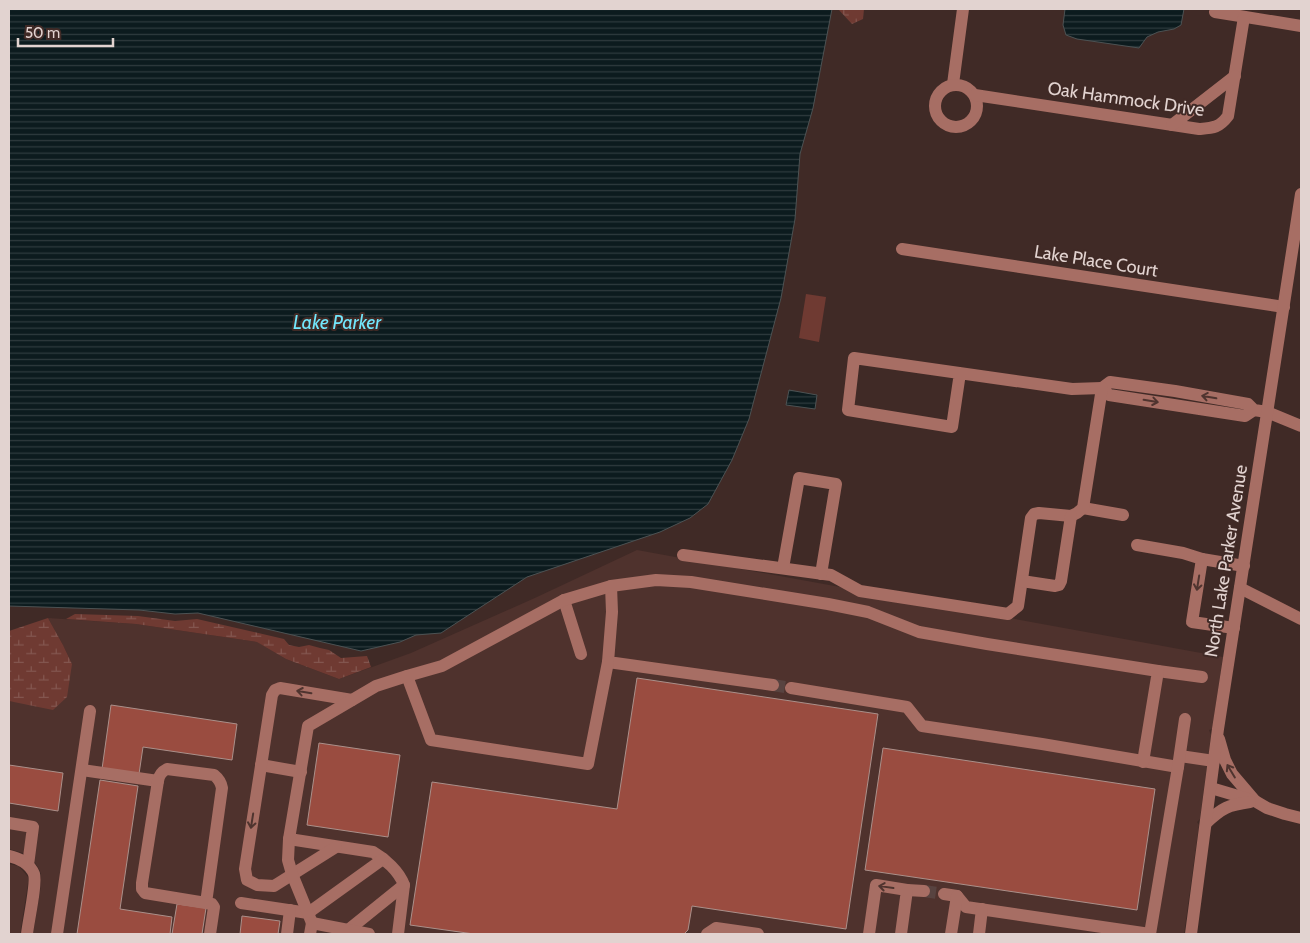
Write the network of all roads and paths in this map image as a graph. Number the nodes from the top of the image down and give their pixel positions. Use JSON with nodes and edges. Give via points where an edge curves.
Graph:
{"nodes":[{"id":1,"x":963,"y":9,"type":"edge"},
{"id":2,"x":1215,"y":12,"type":"dead end"},
{"id":3,"x":1244,"y":17,"type":"junction"},
{"id":4,"x":1301,"y":26,"type":"edge"},
{"id":5,"x":1235,"y":76,"type":"junction"},
{"id":6,"x":953,"y":84,"type":"junction"},
{"id":7,"x":975,"y":95,"type":"junction"},
{"id":8,"x":1172,"y":125,"type":"junction"},
{"id":9,"x":1301,"y":194,"type":"edge"},
{"id":10,"x":1300,"y":210,"type":"edge"},
{"id":11,"x":902,"y":249,"type":"dead end"},
{"id":12,"x":1301,"y":250,"type":"edge"},
{"id":13,"x":1292,"y":259,"type":"junction"},
{"id":14,"x":1284,"y":307,"type":"junction"},
{"id":15,"x":960,"y":373,"type":"junction"},
{"id":16,"x":1102,"y":388,"type":"junction"},
{"id":17,"x":1267,"y":412,"type":"junction"},
{"id":18,"x":1301,"y":426,"type":"edge"},
{"id":19,"x":1082,"y":508,"type":"junction"},
{"id":20,"x":1123,"y":515,"type":"dead end"},
{"id":21,"x":1071,"y":516,"type":"junction"},
{"id":22,"x":1137,"y":545,"type":"dead end"},
{"id":23,"x":683,"y":555,"type":"dead end"},
{"id":24,"x":1202,"y":559,"type":"junction"},
{"id":25,"x":1244,"y":566,"type":"junction"},
{"id":26,"x":783,"y":568,"type":"junction"},
{"id":27,"x":821,"y":574,"type":"junction"},
{"id":28,"x":1022,"y":581,"type":"junction"},
{"id":29,"x":611,"y":586,"type":"junction"},
{"id":30,"x":1240,"y":588,"type":"junction"},
{"id":31,"x":564,"y":600,"type":"junction"},
{"id":32,"x":1301,"y":619,"type":"edge"},
{"id":33,"x":1234,"y":628,"type":"junction"},
{"id":34,"x":581,"y":654,"type":"dead end"},
{"id":35,"x":608,"y":662,"type":"junction"},
{"id":36,"x":1158,"y":671,"type":"junction"},
{"id":37,"x":407,"y":676,"type":"junction"},
{"id":38,"x":1202,"y":677,"type":"dead end"},
{"id":39,"x":773,"y":685,"type":"tunnel mouth"},
{"id":40,"x":792,"y":688,"type":"tunnel mouth"},
{"id":41,"x":352,"y":700,"type":"junction"},
{"id":42,"x":90,"y":711,"type":"dead end"},
{"id":43,"x":1185,"y":719,"type":"dead end"},
{"id":44,"x":1218,"y":735,"type":"junction"},
{"id":45,"x":1214,"y":761,"type":"junction"},
{"id":46,"x":1143,"y":762,"type":"junction"},
{"id":47,"x":1179,"y":762,"type":"junction"},
{"id":48,"x":261,"y":765,"type":"junction"},
{"id":49,"x":82,"y":770,"type":"junction"},
{"id":50,"x":301,"y":772,"type":"junction"},
{"id":51,"x":158,"y":781,"type":"junction"},
{"id":52,"x":1211,"y":788,"type":"junction"},
{"id":53,"x":1255,"y":801,"type":"junction"},
{"id":54,"x":1301,"y":818,"type":"edge"},
{"id":55,"x":9,"y":823,"type":"edge"},
{"id":56,"x":1206,"y":823,"type":"junction"},
{"id":57,"x":289,"y":839,"type":"junction"},
{"id":58,"x":336,"y":846,"type":"junction"},
{"id":59,"x":9,"y":856,"type":"edge"},
{"id":60,"x":383,"y":858,"type":"junction"},
{"id":61,"x":29,"y":867,"type":"junction"},
{"id":62,"x":292,"y":874,"type":"junction"},
{"id":63,"x":404,"y":885,"type":"junction"},
{"id":64,"x":907,"y":890,"type":"junction"},
{"id":65,"x":924,"y":891,"type":"tunnel mouth"},
{"id":66,"x":944,"y":894,"type":"tunnel mouth"},
{"id":67,"x":957,"y":896,"type":"junction"},
{"id":68,"x":206,"y":903,"type":"junction"},
{"id":69,"x":241,"y":903,"type":"dead end"},
{"id":70,"x":982,"y":909,"type":"junction"},
{"id":71,"x":290,"y":910,"type":"junction"},
{"id":72,"x":310,"y":923,"type":"edge"},
{"id":73,"x":347,"y":931,"type":"junction"},
{"id":74,"x":731,"y":932,"type":"edge"},
{"id":75,"x":27,"y":934,"type":"edge"},
{"id":76,"x":57,"y":934,"type":"edge"},
{"id":77,"x":210,"y":934,"type":"edge"},
{"id":78,"x":287,"y":934,"type":"edge"},
{"id":79,"x":368,"y":934,"type":"edge"},
{"id":80,"x":398,"y":934,"type":"edge"},
{"id":81,"x":707,"y":934,"type":"edge"},
{"id":82,"x":758,"y":934,"type":"edge"},
{"id":83,"x":869,"y":934,"type":"edge"},
{"id":84,"x":900,"y":934,"type":"edge"},
{"id":85,"x":951,"y":934,"type":"edge"},
{"id":86,"x":979,"y":934,"type":"edge"},
{"id":87,"x":1150,"y":934,"type":"edge"},
{"id":88,"x":1190,"y":934,"type":"edge"}],
"edges":[{"from":1,"to":6,"type":"street"},
{"from":2,"to":3,"type":"street"},
{"from":3,"to":4,"type":"street"},
{"from":3,"to":5,"type":"street","name":"Oak Hammock Drive"},
{"from":5,"to":8,"type":"street"},
{"from":5,"to":8,"type":"street","name":"Oak Hammock Drive","via":[[1228,116],[1222,124],[1199,129]]},
{"from":6,"to":7,"type":"street","via":[[965,86]]},
{"from":6,"to":7,"type":"street","via":[[941,90],[934,102],[936,115],[946,125],[959,127],[971,121],[977,108]]},
{"from":7,"to":8,"type":"street","name":"Oak Hammock Drive"},
{"from":9,"to":10,"type":"street","name":"North Lake Parker Avenue"},
{"from":10,"to":13,"type":"street","name":"North Lake Parker Avenue"},
{"from":11,"to":14,"type":"street","name":"Lake Place Court"},
{"from":12,"to":13,"type":"street"},
{"from":13,"to":14,"type":"street","name":"North Lake Parker Avenue"},
{"from":14,"to":17,"type":"street","name":"North Lake Parker Avenue"},
{"from":15,"to":15,"type":"street","via":[[854,358],[848,410],[952,427]]},
{"from":15,"to":16,"type":"street","via":[[1072,389]]},
{"from":16,"to":17,"type":"street","via":[[1110,382],[1175,391],[1248,404],[1254,410]]},
{"from":16,"to":19,"type":"street"},
{"from":17,"to":18,"type":"street"},
{"from":17,"to":25,"type":"street","name":"North Lake Parker Avenue"},
{"from":19,"to":20,"type":"street"},
{"from":19,"to":21,"type":"street"},
{"from":21,"to":28,"type":"street","via":[[1034,514]]},
{"from":21,"to":28,"type":"street","via":[[1059,585]]},
{"from":22,"to":24,"type":"street"},
{"from":23,"to":26,"type":"street"},
{"from":24,"to":25,"type":"street"},
{"from":24,"to":33,"type":"street","one_way":true,"via":[[1192,622]]},
{"from":25,"to":30,"type":"street","name":"North Lake Parker Avenue"},
{"from":26,"to":27,"type":"street"},
{"from":26,"to":27,"type":"street","via":[[798,478],[836,484]]},
{"from":27,"to":28,"type":"street","via":[[831,575],[860,590],[1008,614],[1018,606]]},
{"from":29,"to":31,"type":"street"},
{"from":29,"to":35,"type":"street"},
{"from":29,"to":36,"type":"street","via":[[656,580],[691,582],[795,598],[868,612],[919,632]]},
{"from":30,"to":32,"type":"street"},
{"from":30,"to":33,"type":"street","name":"North Lake Parker Avenue"},
{"from":31,"to":34,"type":"street"},
{"from":31,"to":37,"type":"street","via":[[442,666]]},
{"from":33,"to":44,"type":"street","name":"North Lake Parker Avenue"},
{"from":35,"to":37,"type":"street","via":[[588,764],[432,740]]},
{"from":35,"to":39,"type":"street"},
{"from":36,"to":38,"type":"street"},
{"from":36,"to":46,"type":"street"},
{"from":37,"to":41,"type":"street","via":[[376,686]]},
{"from":40,"to":46,"type":"street","via":[[907,707],[922,726]]},
{"from":41,"to":48,"type":"street","one_way":true,"via":[[280,688],[274,690]]},
{"from":41,"to":50,"type":"street","via":[[308,726]]},
{"from":42,"to":49,"type":"street"},
{"from":43,"to":47,"type":"street"},
{"from":44,"to":45,"type":"street","name":"North Lake Parker Avenue"},
{"from":53,"to":44,"type":"street","one_way":true,"via":[[1232,774]]},
{"from":45,"to":47,"type":"street"},
{"from":45,"to":52,"type":"street","name":"North Lake Parker Avenue"},
{"from":46,"to":47,"type":"street"},
{"from":47,"to":87,"type":"street"},
{"from":48,"to":50,"type":"street"},
{"from":48,"to":62,"type":"street","one_way":true,"via":[[245,869],[247,880],[257,885],[274,886]]},
{"from":49,"to":51,"type":"street"},
{"from":49,"to":76,"type":"street"},
{"from":50,"to":57,"type":"street"},
{"from":51,"to":68,"type":"street","via":[[142,889],[145,893]]},
{"from":51,"to":68,"type":"street","via":[[160,774],[167,769],[214,775],[221,783]]},
{"from":52,"to":53,"type":"street"},
{"from":52,"to":56,"type":"street","name":"North Lake Parker Avenue"},
{"from":53,"to":54,"type":"street"},
{"from":53,"to":56,"type":"street","via":[[1219,810]]},
{"from":55,"to":61,"type":"street","via":[[33,827]]},
{"from":56,"to":88,"type":"street","name":"North Lake Parker Avenue"},
{"from":57,"to":58,"type":"street"},
{"from":57,"to":62,"type":"street","via":[[288,860]]},
{"from":58,"to":60,"type":"street","via":[[373,852]]},
{"from":58,"to":62,"type":"street"},
{"from":59,"to":61,"type":"street"},
{"from":60,"to":63,"type":"street","via":[[402,878]]},
{"from":60,"to":72,"type":"street"},
{"from":61,"to":75,"type":"street","via":[[35,884]]},
{"from":62,"to":72,"type":"street"},
{"from":63,"to":73,"type":"street"},
{"from":63,"to":80,"type":"street"},
{"from":64,"to":65,"type":"street"},
{"from":64,"to":83,"type":"street","one_way":true,"via":[[876,885]]},
{"from":64,"to":84,"type":"street"},
{"from":66,"to":67,"type":"street"},
{"from":67,"to":70,"type":"street","via":[[966,907]]},
{"from":67,"to":85,"type":"street"},
{"from":68,"to":77,"type":"street","via":[[214,907]]},
{"from":69,"to":71,"type":"street"},
{"from":70,"to":86,"type":"street"},
{"from":70,"to":87,"type":"street"},
{"from":71,"to":72,"type":"street"},
{"from":71,"to":78,"type":"street"},
{"from":72,"to":73,"type":"street"},
{"from":73,"to":79,"type":"street"},
{"from":74,"to":81,"type":"street","via":[[716,928]]},
{"from":74,"to":82,"type":"street"}]}
